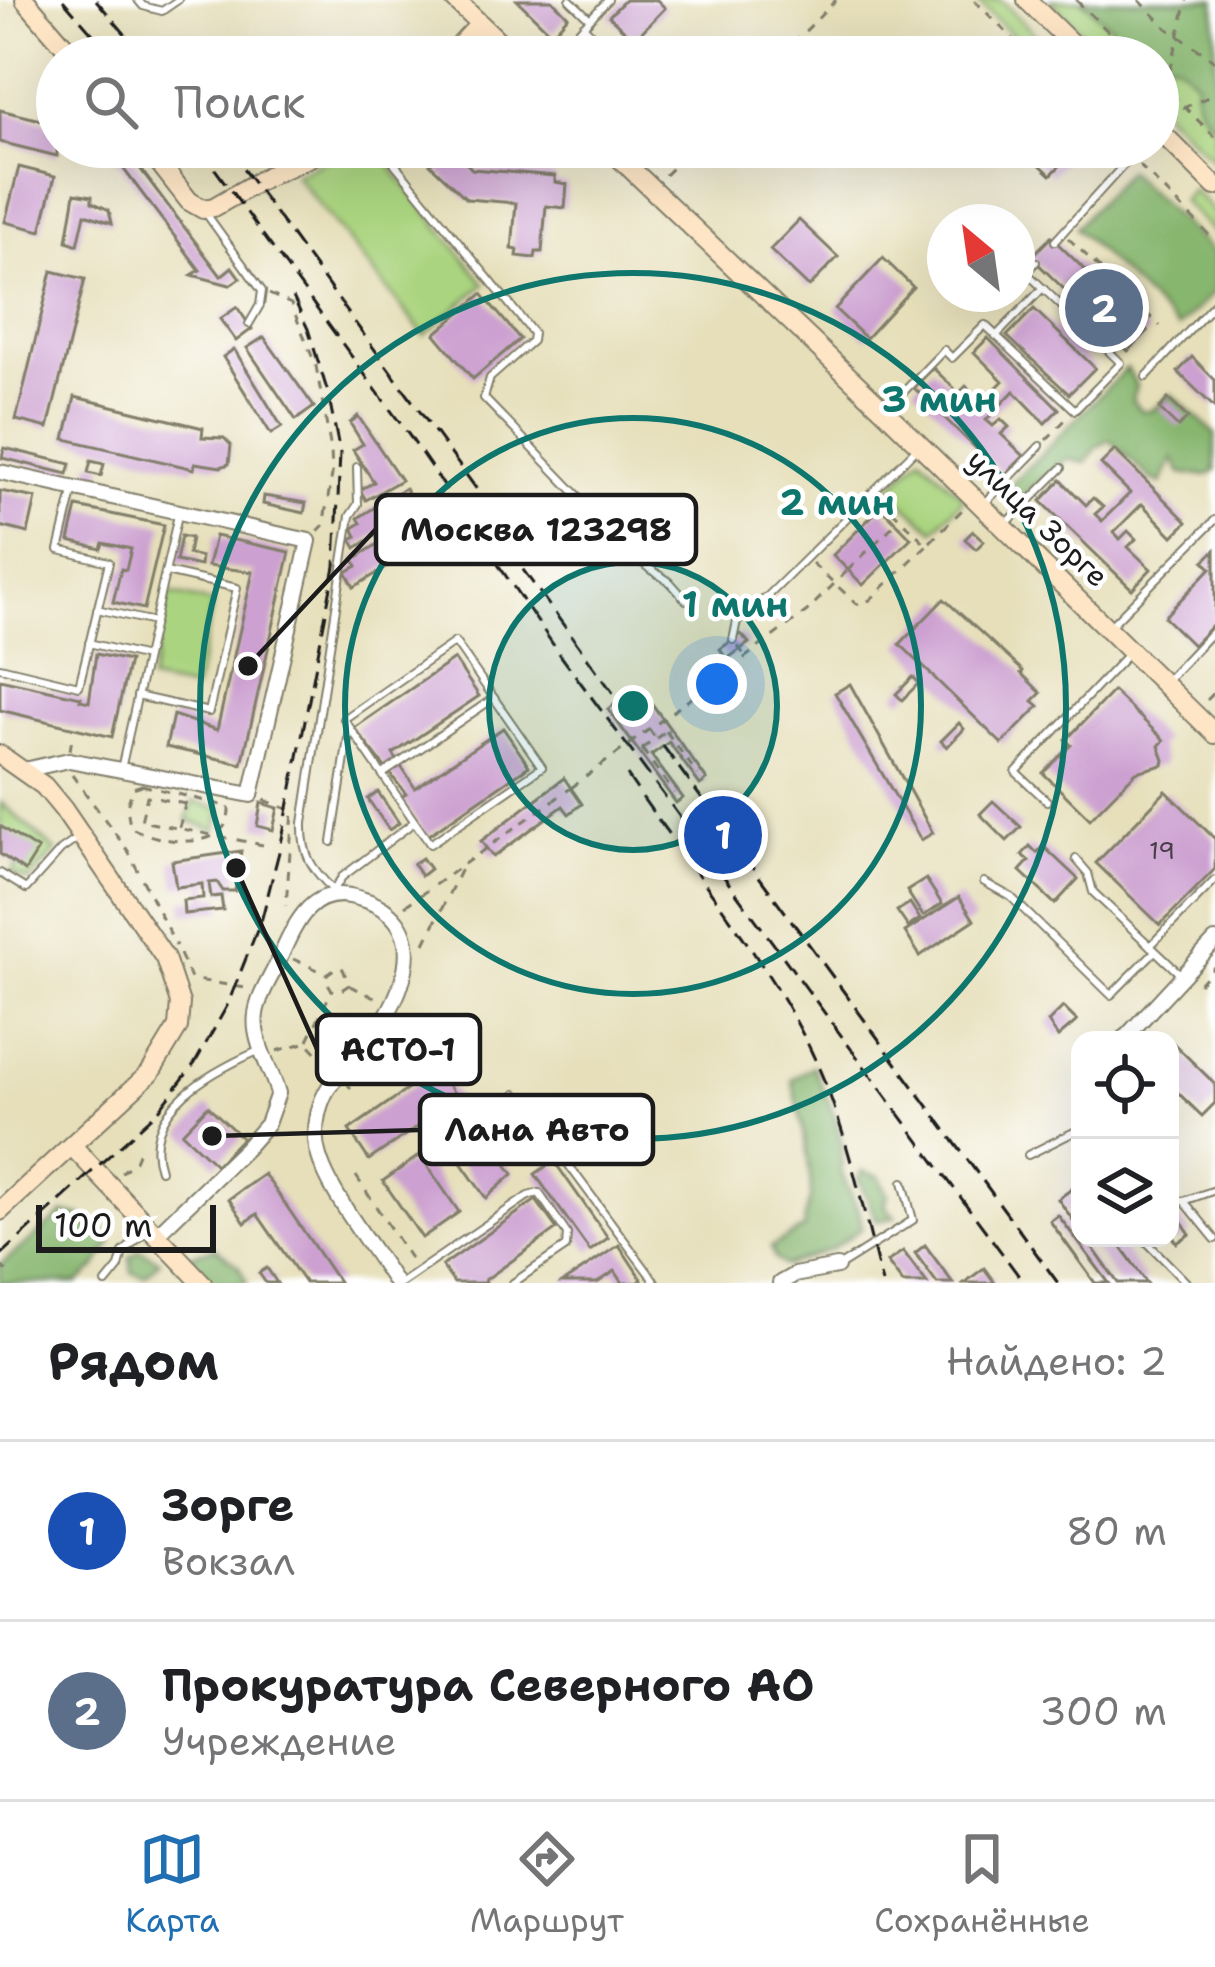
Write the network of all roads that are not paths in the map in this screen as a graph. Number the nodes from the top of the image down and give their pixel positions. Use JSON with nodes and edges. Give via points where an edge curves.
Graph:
{"nodes":[{"id":1,"x":25,"y":0,"type":"edge"},
{"id":2,"x":138,"y":0,"type":"edge"},
{"id":3,"x":178,"y":0,"type":"edge"},
{"id":4,"x":455,"y":0,"type":"edge"},
{"id":5,"x":570,"y":0,"type":"edge"},
{"id":6,"x":608,"y":0,"type":"edge"},
{"id":7,"x":1027,"y":0,"type":"edge"},
{"id":8,"x":586,"y":23,"type":"junction"},
{"id":9,"x":480,"y":24,"type":"junction"},
{"id":10,"x":56,"y":36,"type":"edge"},
{"id":11,"x":469,"y":36,"type":"edge"},
{"id":12,"x":493,"y":36,"type":"edge"},
{"id":13,"x":574,"y":36,"type":"edge"},
{"id":14,"x":597,"y":36,"type":"edge"},
{"id":15,"x":1064,"y":36,"type":"edge"},
{"id":16,"x":1179,"y":150,"type":"edge"},
{"id":17,"x":163,"y":168,"type":"edge"},
{"id":18,"x":286,"y":168,"type":"edge"},
{"id":19,"x":398,"y":168,"type":"edge"},
{"id":20,"x":630,"y":168,"type":"edge"},
{"id":21,"x":1122,"y":168,"type":"edge"},
{"id":22,"x":1215,"y":186,"type":"edge"},
{"id":23,"x":203,"y":208,"type":"junction"},
{"id":24,"x":1055,"y":241,"type":"dead end"},
{"id":25,"x":1036,"y":262,"type":"dead end"},
{"id":26,"x":1043,"y":288,"type":"junction"},
{"id":27,"x":1215,"y":303,"type":"edge"},
{"id":28,"x":249,"y":324,"type":"dead end"},
{"id":29,"x":996,"y":336,"type":"junction"},
{"id":30,"x":1146,"y":377,"type":"dead end"},
{"id":31,"x":885,"y":411,"type":"junction"},
{"id":32,"x":920,"y":445,"type":"junction"},
{"id":33,"x":1040,"y":446,"type":"road end"},
{"id":34,"x":357,"y":467,"type":"dead end"},
{"id":35,"x":1062,"y":468,"type":"dead end"},
{"id":36,"x":0,"y":472,"type":"edge"},
{"id":37,"x":74,"y":489,"type":"junction"},
{"id":38,"x":975,"y":505,"type":"junction"},
{"id":39,"x":179,"y":512,"type":"junction"},
{"id":40,"x":1215,"y":520,"type":"edge"},
{"id":41,"x":1004,"y":526,"type":"junction"},
{"id":42,"x":166,"y":572,"type":"junction"},
{"id":43,"x":686,"y":600,"type":"dead end"},
{"id":44,"x":97,"y":609,"type":"junction"},
{"id":45,"x":154,"y":622,"type":"junction"},
{"id":46,"x":1108,"y":628,"type":"junction"},
{"id":47,"x":1215,"y":629,"type":"edge"},
{"id":48,"x":733,"y":640,"type":"road end"},
{"id":49,"x":89,"y":643,"type":"junction"},
{"id":50,"x":1131,"y":651,"type":"junction"},
{"id":51,"x":146,"y":657,"type":"junction"},
{"id":52,"x":0,"y":667,"type":"edge"},
{"id":53,"x":1164,"y":684,"type":"junction"},
{"id":54,"x":137,"y":696,"type":"junction"},
{"id":55,"x":494,"y":698,"type":"junction"},
{"id":56,"x":350,"y":728,"type":"junction"},
{"id":57,"x":1215,"y":734,"type":"edge"},
{"id":58,"x":367,"y":753,"type":"junction"},
{"id":59,"x":0,"y":755,"type":"edge"},
{"id":60,"x":346,"y":759,"type":"junction"},
{"id":61,"x":121,"y":769,"type":"junction"},
{"id":62,"x":24,"y":770,"type":"junction"},
{"id":63,"x":382,"y":775,"type":"junction"},
{"id":64,"x":1047,"y":801,"type":"dead end"},
{"id":65,"x":414,"y":822,"type":"junction"},
{"id":66,"x":82,"y":836,"type":"junction"},
{"id":67,"x":332,"y":842,"type":"dead end"},
{"id":68,"x":1076,"y":860,"type":"dead end"},
{"id":69,"x":0,"y":873,"type":"edge"},
{"id":70,"x":1215,"y":880,"type":"edge"},
{"id":71,"x":984,"y":882,"type":"dead end"},
{"id":72,"x":333,"y":892,"type":"junction"},
{"id":73,"x":1215,"y":941,"type":"edge"},
{"id":74,"x":1153,"y":948,"type":"junction"},
{"id":75,"x":1183,"y":976,"type":"junction"},
{"id":76,"x":1131,"y":1031,"type":"edge"},
{"id":77,"x":267,"y":1052,"type":"junction"},
{"id":78,"x":516,"y":1094,"type":"dead end"},
{"id":79,"x":1071,"y":1134,"type":"edge"},
{"id":80,"x":72,"y":1146,"type":"junction"},
{"id":81,"x":1028,"y":1155,"type":"dead end"},
{"id":82,"x":160,"y":1170,"type":"dead end"},
{"id":83,"x":903,"y":1182,"type":"dead end"},
{"id":84,"x":1215,"y":1190,"type":"edge"},
{"id":85,"x":1179,"y":1201,"type":"edge"},
{"id":86,"x":1184,"y":1202,"type":"junction"},
{"id":87,"x":0,"y":1211,"type":"edge"},
{"id":88,"x":152,"y":1233,"type":"junction"},
{"id":89,"x":1215,"y":1239,"type":"edge"},
{"id":90,"x":1152,"y":1247,"type":"edge"},
{"id":91,"x":838,"y":1267,"type":"joint"},
{"id":92,"x":106,"y":1283,"type":"edge"},
{"id":93,"x":202,"y":1283,"type":"edge"},
{"id":94,"x":398,"y":1283,"type":"edge"},
{"id":95,"x":513,"y":1283,"type":"edge"},
{"id":96,"x":656,"y":1283,"type":"edge"},
{"id":97,"x":780,"y":1283,"type":"edge"},
{"id":98,"x":1187,"y":1283,"type":"edge"}],
"edges":[{"from":1,"to":10,"type":"street"},
{"from":2,"to":3,"type":"lane","via":[[162,10]]},
{"from":4,"to":9,"type":"street"},
{"from":5,"to":8,"type":"lane"},
{"from":6,"to":8,"type":"lane"},
{"from":7,"to":15,"type":"street"},
{"from":8,"to":13,"type":"lane"},
{"from":8,"to":14,"type":"lane"},
{"from":9,"to":11,"type":"street"},
{"from":9,"to":12,"type":"street"},
{"from":16,"to":22,"type":"street"},
{"from":17,"to":23,"type":"street"},
{"from":18,"to":23,"type":"street"},
{"from":19,"to":43,"type":"lane","via":[[533,333],[490,378],[484,398]]},
{"from":20,"to":31,"type":"street","name":"улица Зорге"},
{"from":21,"to":24,"type":"lane"},
{"from":23,"to":28,"type":"lane","via":[[262,291]]},
{"from":25,"to":26,"type":"lane","via":[[1026,272]]},
{"from":26,"to":29,"type":"lane"},
{"from":26,"to":29,"type":"lane","via":[[1121,363],[1075,410]]},
{"from":27,"to":30,"type":"lane"},
{"from":29,"to":31,"type":"lane","via":[[985,325],[952,358],[944,350]]},
{"from":31,"to":32,"type":"street","name":"улица Зорге"},
{"from":32,"to":38,"type":"street","name":"улица Зорге"},
{"from":32,"to":48,"type":"lane","via":[[737,621]]},
{"from":33,"to":38,"type":"lane"},
{"from":34,"to":72,"type":"lane","via":[[358,504],[303,823],[307,861]]},
{"from":35,"to":41,"type":"lane"},
{"from":36,"to":37,"type":"street"},
{"from":37,"to":39,"type":"street"},
{"from":37,"to":44,"type":"lane","via":[[59,550],[109,562]]},
{"from":38,"to":41,"type":"street","name":"улица Зорге"},
{"from":39,"to":42,"type":"lane"},
{"from":39,"to":61,"type":"street","via":[[309,541],[251,794],[189,789]]},
{"from":40,"to":46,"type":"lane"},
{"from":41,"to":46,"type":"street","name":"улица Зорге"},
{"from":42,"to":45,"type":"lane"},
{"from":42,"to":54,"type":"lane","via":[[237,588],[213,691],[208,712]]},
{"from":44,"to":45,"type":"lane"},
{"from":44,"to":49,"type":"lane"},
{"from":45,"to":51,"type":"lane"},
{"from":46,"to":50,"type":"street","name":"улица Зорге"},
{"from":47,"to":53,"type":"lane"},
{"from":49,"to":51,"type":"lane"},
{"from":49,"to":52,"type":"lane","via":[[79,686]]},
{"from":50,"to":53,"type":"street","name":"улица Зорге"},
{"from":50,"to":64,"type":"lane","via":[[1016,772]]},
{"from":51,"to":54,"type":"lane"},
{"from":53,"to":57,"type":"street","name":"улица Зорге"},
{"from":54,"to":61,"type":"lane"},
{"from":55,"to":56,"type":"lane","via":[[455,642],[344,719]]},
{"from":55,"to":63,"type":"lane"},
{"from":55,"to":65,"type":"lane","via":[[542,767],[430,844]]},
{"from":56,"to":58,"type":"lane"},
{"from":56,"to":60,"type":"lane"},
{"from":58,"to":60,"type":"lane"},
{"from":58,"to":63,"type":"lane"},
{"from":59,"to":62,"type":"street"},
{"from":60,"to":67,"type":"lane"},
{"from":61,"to":62,"type":"street","via":[[69,760]]},
{"from":62,"to":66,"type":"street"},
{"from":63,"to":65,"type":"lane"},
{"from":65,"to":72,"type":"lane"},
{"from":66,"to":69,"type":"lane","via":[[26,890]]},
{"from":66,"to":80,"type":"street","via":[[148,930],[180,1003],[166,1052]]},
{"from":68,"to":74,"type":"lane","via":[[1093,892]]},
{"from":70,"to":74,"type":"lane"},
{"from":71,"to":74,"type":"lane","via":[[1011,897],[1111,995]]},
{"from":72,"to":77,"type":"street","via":[[307,908],[256,1010]]},
{"from":72,"to":94,"type":"street","via":[[392,915],[404,934],[402,981],[383,1022],[329,1087],[316,1142],[328,1181]]},
{"from":73,"to":75,"type":"street"},
{"from":74,"to":75,"type":"lane"},
{"from":75,"to":76,"type":"street"},
{"from":77,"to":82,"type":"lane","via":[[196,1083],[156,1137]]},
{"from":77,"to":88,"type":"street","via":[[278,1093],[267,1124]]},
{"from":78,"to":96,"type":"lane"},
{"from":79,"to":81,"type":"lane"},
{"from":80,"to":87,"type":"street"},
{"from":80,"to":88,"type":"street"},
{"from":83,"to":91,"type":"lane","via":[[913,1220]]},
{"from":84,"to":86,"type":"lane"},
{"from":85,"to":86,"type":"lane"},
{"from":86,"to":89,"type":"lane"},
{"from":88,"to":92,"type":"lane","via":[[123,1252]]},
{"from":88,"to":93,"type":"street"},
{"from":90,"to":98,"type":"lane"},
{"from":91,"to":97,"type":"street"},
{"from":94,"to":95,"type":"lane","via":[[539,1193],[568,1234],[566,1247]]}]}
